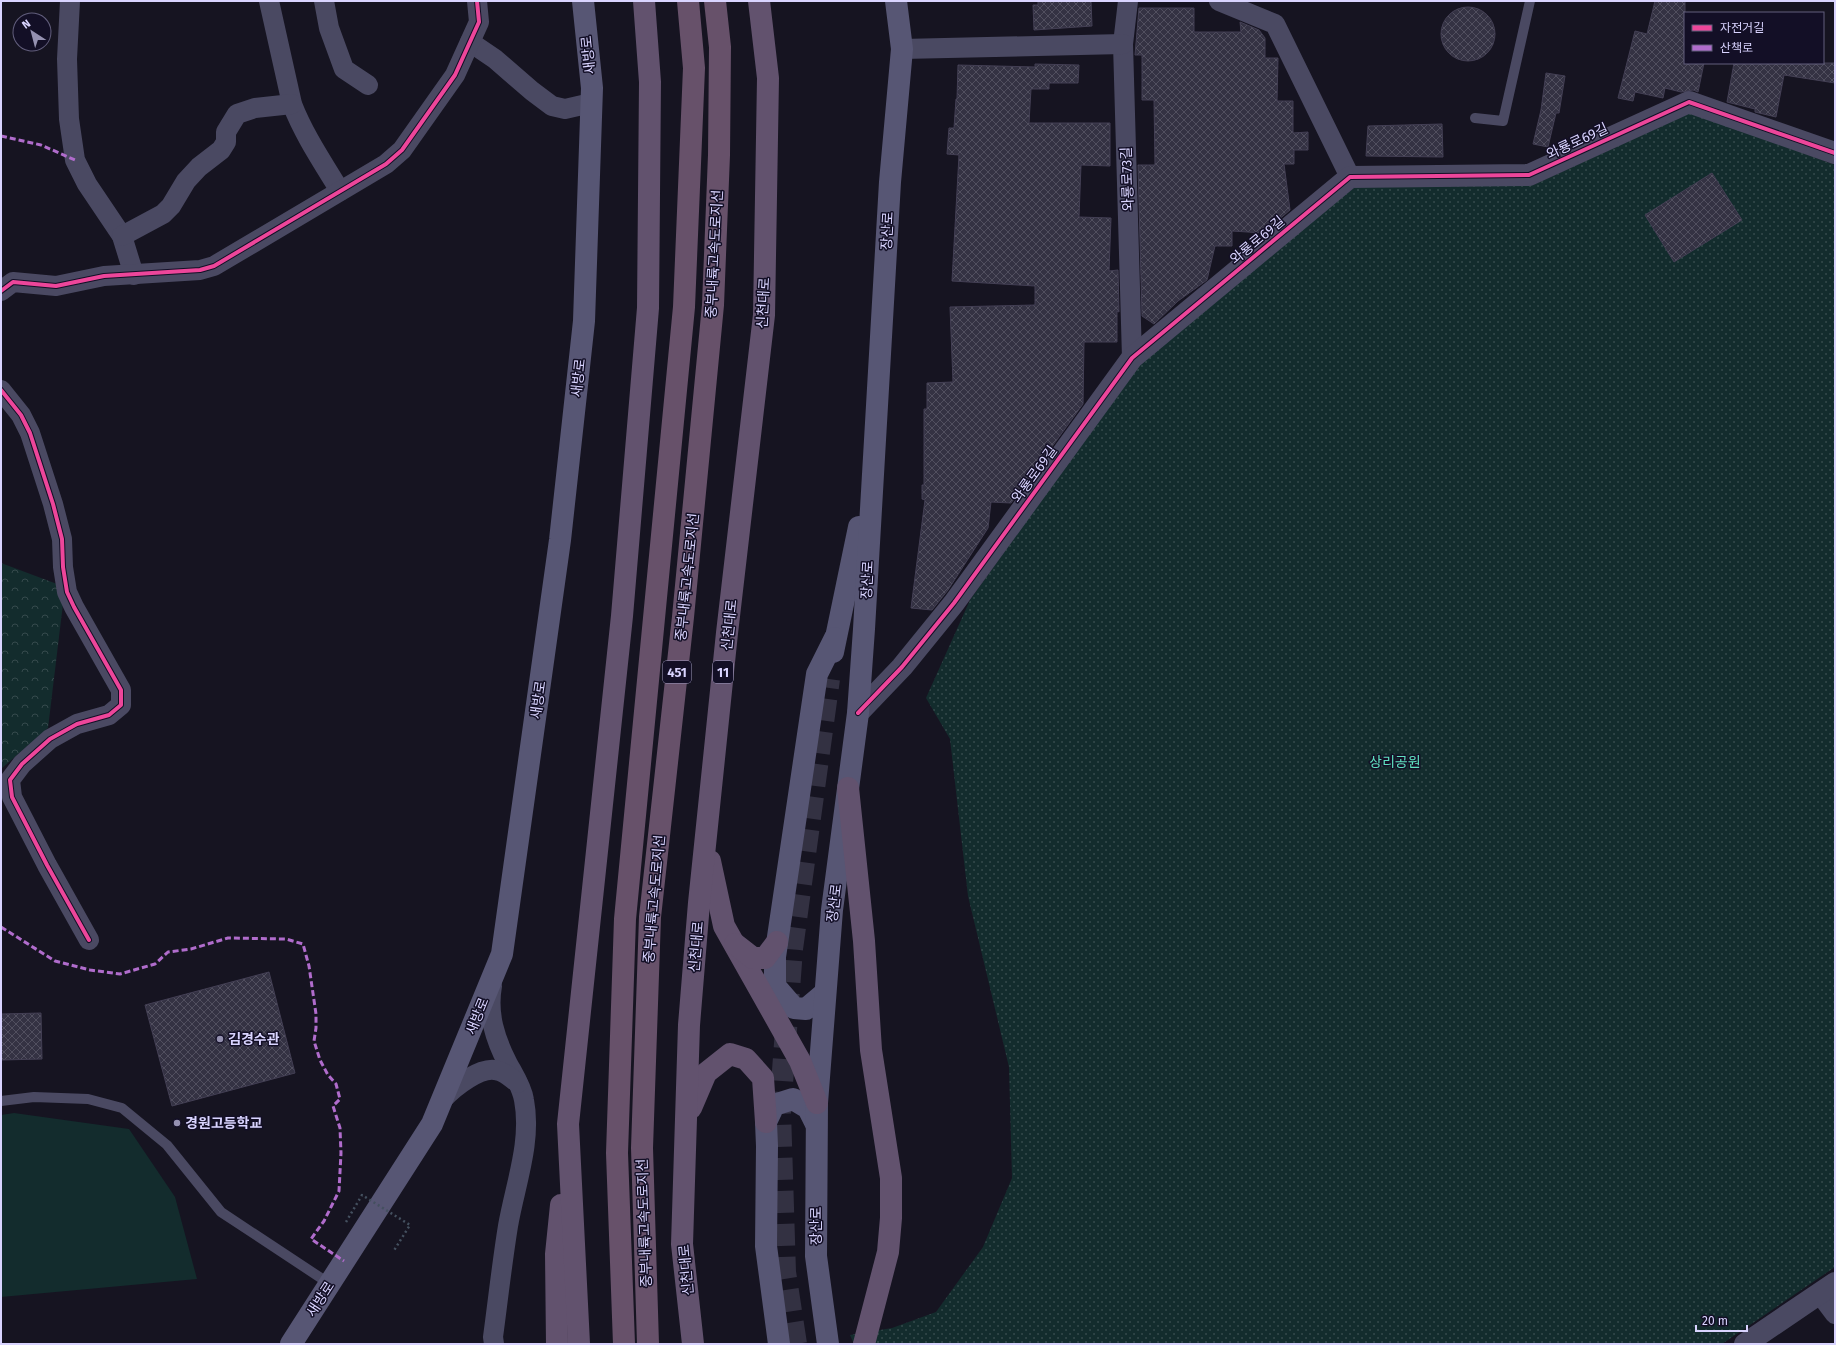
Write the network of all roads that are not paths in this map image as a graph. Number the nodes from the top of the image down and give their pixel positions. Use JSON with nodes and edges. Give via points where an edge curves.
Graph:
{"nodes":[{"id":1,"x":70,"y":1,"type":"edge"},
{"id":2,"x":269,"y":1,"type":"edge"},
{"id":3,"x":324,"y":1,"type":"edge"},
{"id":4,"x":477,"y":1,"type":"edge"},
{"id":5,"x":583,"y":1,"type":"edge"},
{"id":6,"x":644,"y":1,"type":"edge"},
{"id":7,"x":688,"y":1,"type":"edge"},
{"id":8,"x":715,"y":1,"type":"edge"},
{"id":9,"x":759,"y":1,"type":"edge"},
{"id":10,"x":896,"y":1,"type":"edge"},
{"id":11,"x":1128,"y":1,"type":"edge"},
{"id":12,"x":1219,"y":1,"type":"edge"},
{"id":13,"x":1530,"y":1,"type":"edge"},
{"id":14,"x":470,"y":42,"type":"junction"},
{"id":15,"x":1123,"y":44,"type":"junction"},
{"id":16,"x":902,"y":49,"type":"junction"},
{"id":17,"x":368,"y":85,"type":"dead end"},
{"id":18,"x":591,"y":103,"type":"junction"},
{"id":19,"x":292,"y":104,"type":"junction"},
{"id":20,"x":1475,"y":118,"type":"dead end"},
{"id":21,"x":1835,"y":153,"type":"edge"},
{"id":22,"x":1350,"y":177,"type":"junction"},
{"id":23,"x":340,"y":191,"type":"junction"},
{"id":24,"x":122,"y":236,"type":"junction"},
{"id":25,"x":134,"y":274,"type":"junction"},
{"id":26,"x":1,"y":291,"type":"edge"},
{"id":27,"x":1132,"y":358,"type":"junction"},
{"id":28,"x":1,"y":390,"type":"edge"},
{"id":29,"x":874,"y":462,"type":"junction"},
{"id":30,"x":835,"y":638,"type":"junction"},
{"id":31,"x":829,"y":679,"type":"tunnel mouth"},
{"id":32,"x":858,"y":713,"type":"junction"},
{"id":33,"x":848,"y":788,"type":"junction"},
{"id":34,"x":706,"y":838,"type":"junction"},
{"id":35,"x":89,"y":940,"type":"dead end"},
{"id":36,"x":777,"y":942,"type":"junction"},
{"id":37,"x":734,"y":944,"type":"junction"},
{"id":38,"x":494,"y":974,"type":"junction"},
{"id":39,"x":826,"y":993,"type":"junction"},
{"id":40,"x":518,"y":1083,"type":"junction"},
{"id":41,"x":442,"y":1100,"type":"junction"},
{"id":42,"x":1,"y":1101,"type":"edge"},
{"id":43,"x":816,"y":1114,"type":"junction"},
{"id":44,"x":686,"y":1118,"type":"junction"},
{"id":45,"x":766,"y":1122,"type":"junction"},
{"id":46,"x":568,"y":1124,"type":"junction"},
{"id":47,"x":330,"y":1284,"type":"junction"},
{"id":48,"x":1828,"y":1288,"type":"edge"},
{"id":49,"x":1835,"y":1314,"type":"edge"},
{"id":50,"x":864,"y":1343,"type":"edge"},
{"id":51,"x":291,"y":1344,"type":"edge"},
{"id":52,"x":494,"y":1344,"type":"edge"},
{"id":53,"x":557,"y":1344,"type":"edge"},
{"id":54,"x":579,"y":1344,"type":"edge"},
{"id":55,"x":624,"y":1344,"type":"edge"},
{"id":56,"x":648,"y":1344,"type":"edge"},
{"id":57,"x":693,"y":1344,"type":"edge"},
{"id":58,"x":779,"y":1344,"type":"edge"},
{"id":59,"x":828,"y":1344,"type":"edge"},
{"id":60,"x":1745,"y":1344,"type":"edge"}],
"edges":[{"from":1,"to":24,"type":"street","via":[[68,119],[74,160]]},
{"from":2,"to":19,"type":"street"},
{"from":3,"to":17,"type":"street","via":[[329,28],[344,69]]},
{"from":4,"to":14,"type":"street","via":[[479,22]]},
{"from":5,"to":18,"type":"main road","name":"새방로","via":[[592,88]]},
{"from":6,"to":46,"type":"highway","via":[[650,82],[648,308],[622,616]]},
{"from":7,"to":55,"type":"highway","name":"중부내륙고속도로지선","number":"451","via":[[694,68],[684,307],[625,919],[617,1153]]},
{"from":8,"to":56,"type":"highway","name":"중부내륙고속도로지선","number":"451","via":[[720,47],[713,306],[650,917],[642,1148]]},
{"from":9,"to":34,"type":"highway","name":"신천대로","number":"11","via":[[768,78],[764,315]]},
{"from":10,"to":16,"type":"main road","name":"장산로"},
{"from":11,"to":15,"type":"street","name":"와룡로73길"},
{"from":12,"to":22,"type":"street","via":[[1275,24]]},
{"from":13,"to":20,"type":"lane","via":[[1503,121]]},
{"from":14,"to":18,"type":"street","via":[[552,106],[565,109]]},
{"from":14,"to":23,"type":"street","via":[[455,75],[402,150],[386,164]]},
{"from":15,"to":16,"type":"street"},
{"from":15,"to":27,"type":"street","name":"와룡로73길"},
{"from":16,"to":29,"type":"main road","name":"장산로","via":[[890,182]]},
{"from":18,"to":38,"type":"main road","name":"새방로","via":[[582,344],[554,579],[502,954]]},
{"from":19,"to":23,"type":"street","via":[[297,118]]},
{"from":19,"to":24,"type":"street","via":[[255,108],[237,114],[226,132],[226,142],[221,150],[199,166],[186,181],[171,206],[163,214]]},
{"from":21,"to":22,"type":"street","name":"와룡로69길","via":[[1689,102],[1530,176]]},
{"from":22,"to":27,"type":"street","name":"와룡로69길"},
{"from":23,"to":25,"type":"street","via":[[214,266],[200,270]]},
{"from":24,"to":25,"type":"street"},
{"from":25,"to":26,"type":"street","via":[[104,276],[56,286],[13,282]]},
{"from":27,"to":32,"type":"street","name":"와룡로69길","via":[[954,603],[902,667]]},
{"from":28,"to":35,"type":"street","via":[[21,415],[30,433],[62,539],[67,592],[122,690],[121,705],[109,715],[77,724],[50,740],[22,764],[10,780],[12,797]]},
{"from":29,"to":30,"type":"main road","name":"장산로"},
{"from":29,"to":32,"type":"main road","name":"장산로"},
{"from":30,"to":31,"type":"main road","name":"장산로"},
{"from":30,"to":36,"type":"main road","via":[[816,674]]},
{"from":32,"to":33,"type":"main road","name":"장산로"},
{"from":33,"to":39,"type":"main road","name":"장산로","via":[[832,910]]},
{"from":33,"to":50,"type":"highway","via":[[864,941],[871,1050],[891,1178],[888,1252]]},
{"from":34,"to":37,"type":"highway","via":[[724,926]]},
{"from":34,"to":44,"type":"highway","name":"신천대로","number":"11","via":[[689,1025]]},
{"from":36,"to":37,"type":"highway","via":[[765,958],[753,958]]},
{"from":36,"to":39,"type":"main road","via":[[775,986],[794,1008],[806,1009]]},
{"from":37,"to":43,"type":"highway","via":[[800,1060]]},
{"from":38,"to":40,"type":"street","via":[[490,1013],[494,1032]]},
{"from":38,"to":41,"type":"main road","name":"새방로"},
{"from":39,"to":43,"type":"main road","name":"장산로"},
{"from":40,"to":41,"type":"street","via":[[498,1070],[485,1071],[468,1077]]},
{"from":40,"to":52,"type":"street","via":[[525,1112],[523,1158],[509,1225]]},
{"from":41,"to":47,"type":"main road","name":"새방로","via":[[432,1124]]},
{"from":42,"to":47,"type":"lane","via":[[34,1097],[88,1099],[122,1108],[167,1145],[221,1212]]},
{"from":43,"to":45,"type":"main road","via":[[793,1099],[774,1105]]},
{"from":43,"to":59,"type":"main road","name":"장산로","via":[[816,1256]]},
{"from":44,"to":45,"type":"highway","via":[[706,1072],[730,1054],[746,1059],[763,1078]]},
{"from":44,"to":57,"type":"highway","name":"신천대로","number":"11","via":[[682,1244]]},
{"from":45,"to":58,"type":"main road","via":[[766,1246]]},
{"from":46,"to":53,"type":"highway","via":[[556,1254]]},
{"from":46,"to":54,"type":"highway"},
{"from":47,"to":51,"type":"main road","name":"새방로"},
{"from":48,"to":49,"type":"street"},
{"from":48,"to":60,"type":"street"}]}
